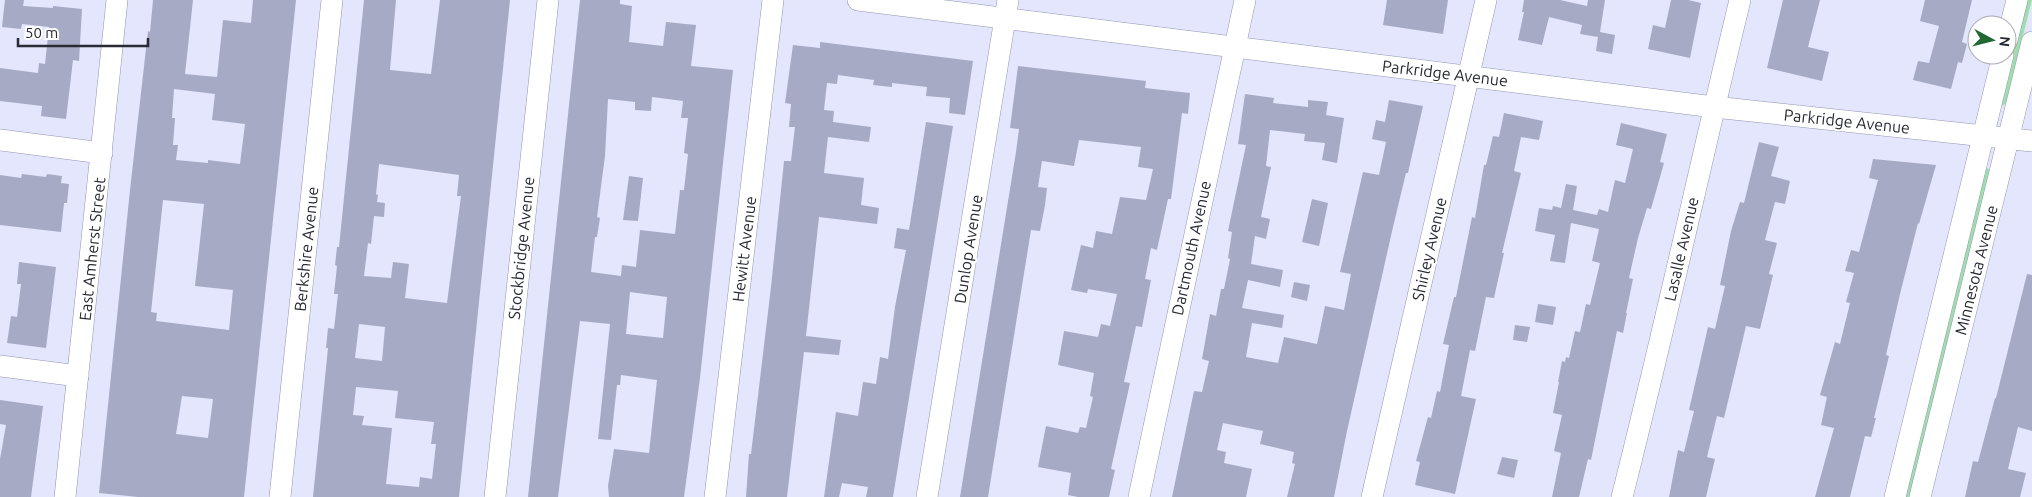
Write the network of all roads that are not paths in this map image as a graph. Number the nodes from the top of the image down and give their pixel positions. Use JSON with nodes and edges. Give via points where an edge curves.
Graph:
{"nodes":[{"id":1,"x":117,"y":0,"type":"edge"},
{"id":2,"x":332,"y":0,"type":"edge"},
{"id":3,"x":548,"y":0,"type":"edge"},
{"id":4,"x":773,"y":0,"type":"edge"},
{"id":5,"x":858,"y":0,"type":"edge"},
{"id":6,"x":1245,"y":0,"type":"edge"},
{"id":7,"x":1486,"y":0,"type":"edge"},
{"id":8,"x":1740,"y":0,"type":"edge"},
{"id":9,"x":2017,"y":0,"type":"edge"},
{"id":10,"x":1007,"y":9,"type":"edge"},
{"id":11,"x":2013,"y":15,"type":"edge"},
{"id":12,"x":2032,"y":42,"type":"edge"},
{"id":13,"x":1235,"y":46,"type":"junction"},
{"id":14,"x":2000,"y":65,"type":"edge"},
{"id":15,"x":1468,"y":76,"type":"junction"},
{"id":16,"x":1714,"y":106,"type":"junction"},
{"id":17,"x":1983,"y":135,"type":"junction"},
{"id":18,"x":2009,"y":138,"type":"junction"},
{"id":19,"x":0,"y":140,"type":"edge"},
{"id":20,"x":2032,"y":141,"type":"edge"},
{"id":21,"x":102,"y":153,"type":"junction"},
{"id":22,"x":0,"y":366,"type":"edge"},
{"id":23,"x":78,"y":376,"type":"junction"},
{"id":24,"x":65,"y":497,"type":"edge"},
{"id":25,"x":280,"y":497,"type":"edge"},
{"id":26,"x":495,"y":497,"type":"edge"},
{"id":27,"x":715,"y":497,"type":"edge"},
{"id":28,"x":927,"y":497,"type":"edge"},
{"id":29,"x":1139,"y":497,"type":"edge"},
{"id":30,"x":1372,"y":497,"type":"edge"},
{"id":31,"x":1622,"y":497,"type":"edge"},
{"id":32,"x":1895,"y":497,"type":"edge"},
{"id":33,"x":1920,"y":497,"type":"edge"}],
"edges":[{"from":1,"to":21,"type":"street","name":"East Amherst Street"},
{"from":2,"to":25,"type":"street","name":"Berkshire Avenue"},
{"from":3,"to":26,"type":"street","name":"Stockbridge Avenue"},
{"from":4,"to":27,"type":"street","name":"Hewitt Avenue"},
{"from":5,"to":10,"type":"street","name":"Parkridge Avenue"},
{"from":6,"to":13,"type":"street","name":"Dartmouth Avenue"},
{"from":7,"to":15,"type":"street","name":"Shirley Avenue"},
{"from":8,"to":16,"type":"street","name":"Lasalle Avenue"},
{"from":9,"to":11,"type":"street"},
{"from":10,"to":13,"type":"street","name":"Parkridge Avenue"},
{"from":10,"to":28,"type":"street","name":"Dunlop Avenue"},
{"from":12,"to":18,"type":"street","name":"Minnesota Avenue"},
{"from":13,"to":15,"type":"street","name":"Parkridge Avenue"},
{"from":13,"to":29,"type":"street","name":"Dartmouth Avenue"},
{"from":14,"to":17,"type":"street","name":"Minnesota Avenue"},
{"from":15,"to":16,"type":"street","name":"Parkridge Avenue"},
{"from":15,"to":30,"type":"street","name":"Shirley Avenue"},
{"from":16,"to":17,"type":"street","name":"Parkridge Avenue"},
{"from":16,"to":31,"type":"street","name":"Lasalle Avenue"},
{"from":17,"to":18,"type":"street","name":"Parkridge Avenue"},
{"from":17,"to":32,"type":"street","name":"Minnesota Avenue"},
{"from":18,"to":20,"type":"street","name":"Parkridge Avenue"},
{"from":18,"to":33,"type":"street","name":"Minnesota Avenue"},
{"from":19,"to":21,"type":"street"},
{"from":21,"to":23,"type":"street","name":"East Amherst Street"},
{"from":22,"to":23,"type":"street"},
{"from":23,"to":24,"type":"street","name":"East Amherst Street"}]}
